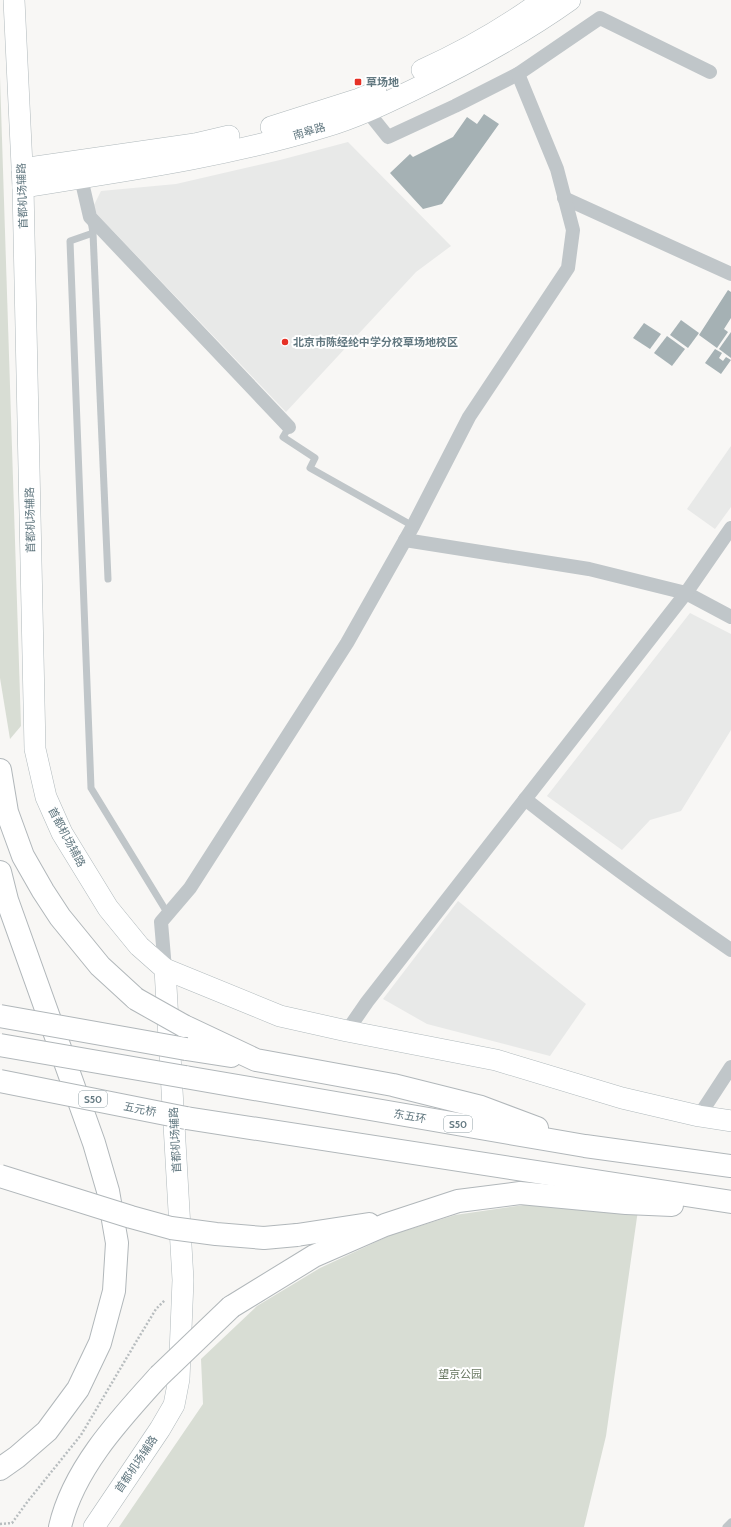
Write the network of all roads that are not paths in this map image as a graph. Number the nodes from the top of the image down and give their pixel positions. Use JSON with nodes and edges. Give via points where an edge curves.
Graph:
{"nodes":[{"id":1,"x":14,"y":0,"type":"edge"},
{"id":2,"x":543,"y":0,"type":"edge"},
{"id":3,"x":570,"y":0,"type":"edge"},
{"id":4,"x":710,"y":72,"type":"dead end"},
{"id":5,"x":518,"y":74,"type":"junction"},
{"id":6,"x":348,"y":103,"type":"junction"},
{"id":7,"x":368,"y":112,"type":"junction"},
{"id":8,"x":22,"y":178,"type":"junction"},
{"id":9,"x":81,"y":178,"type":"junction"},
{"id":10,"x":564,"y":198,"type":"junction"},
{"id":11,"x":90,"y":217,"type":"junction"},
{"id":12,"x":93,"y":233,"type":"junction"},
{"id":13,"x":731,"y":274,"type":"edge"},
{"id":14,"x":289,"y":427,"type":"joint"},
{"id":15,"x":413,"y":526,"type":"junction"},
{"id":16,"x":731,"y":528,"type":"edge"},
{"id":17,"x":406,"y":540,"type":"junction"},
{"id":18,"x":108,"y":579,"type":"dead end"},
{"id":19,"x":686,"y":593,"type":"junction"},
{"id":20,"x":731,"y":617,"type":"edge"},
{"id":21,"x":0,"y":770,"type":"edge"},
{"id":22,"x":525,"y":800,"type":"junction"},
{"id":23,"x":0,"y":872,"type":"edge"},
{"id":24,"x":168,"y":914,"type":"junction"},
{"id":25,"x":731,"y":950,"type":"edge"},
{"id":26,"x":165,"y":969,"type":"junction"},
{"id":27,"x":0,"y":1016,"type":"edge"},
{"id":28,"x":348,"y":1031,"type":"junction"},
{"id":29,"x":0,"y":1045,"type":"edge"},
{"id":30,"x":256,"y":1060,"type":"junction"},
{"id":31,"x":731,"y":1067,"type":"edge"},
{"id":32,"x":0,"y":1081,"type":"edge"},
{"id":33,"x":699,"y":1116,"type":"junction"},
{"id":34,"x":731,"y":1121,"type":"edge"},
{"id":35,"x":585,"y":1146,"type":"junction"},
{"id":36,"x":731,"y":1166,"type":"edge"},
{"id":37,"x":0,"y":1176,"type":"edge"},
{"id":38,"x":731,"y":1202,"type":"edge"},
{"id":39,"x":731,"y":1208,"type":"edge"},
{"id":40,"x":407,"y":1218,"type":"junction"},
{"id":41,"x":0,"y":1469,"type":"edge"},
{"id":42,"x":731,"y":1522,"type":"edge"},
{"id":43,"x":60,"y":1527,"type":"edge"},
{"id":44,"x":94,"y":1527,"type":"edge"},
{"id":45,"x":726,"y":1527,"type":"edge"}],
"edges":[{"from":1,"to":8,"type":"street","name":"首都机场辅路"},
{"from":2,"to":6,"type":"street","name":"南皋路","via":[[485,37],[437,63]]},
{"from":3,"to":7,"type":"street","name":"南皋路","via":[[458,69]]},
{"from":4,"to":5,"type":"street","via":[[600,18]]},
{"from":5,"to":7,"type":"street","via":[[388,137]]},
{"from":5,"to":10,"type":"street","via":[[557,169]]},
{"from":6,"to":7,"type":"street"},
{"from":6,"to":8,"type":"street","name":"南皋路","via":[[278,125]]},
{"from":7,"to":9,"type":"street","name":"南皋路","via":[[325,127],[198,158]]},
{"from":8,"to":9,"type":"street","name":"南皋路"},
{"from":8,"to":26,"type":"street","name":"首都机场辅路","via":[[35,749],[46,797],[62,833],[108,908],[139,946]]},
{"from":9,"to":11,"type":"street"},
{"from":10,"to":13,"type":"street"},
{"from":10,"to":15,"type":"street","via":[[573,230],[568,268],[469,417]]},
{"from":11,"to":12,"type":"lane"},
{"from":11,"to":14,"type":"street"},
{"from":12,"to":18,"type":"lane"},
{"from":12,"to":24,"type":"lane","via":[[70,241],[91,788]]},
{"from":14,"to":15,"type":"lane","via":[[283,437],[315,458],[310,468]]},
{"from":15,"to":17,"type":"street"},
{"from":16,"to":19,"type":"street"},
{"from":17,"to":19,"type":"street","via":[[588,568]]},
{"from":17,"to":24,"type":"street","via":[[343,649],[190,888]]},
{"from":19,"to":20,"type":"street"},
{"from":19,"to":22,"type":"street"},
{"from":21,"to":30,"type":"highway","bridge":true,"via":[[10,819],[22,856],[60,917],[100,966],[136,999],[184,1026]]},
{"from":22,"to":25,"type":"street","via":[[680,916]]},
{"from":22,"to":28,"type":"street","via":[[367,1002]]},
{"from":23,"to":41,"type":"highway","via":[[7,900],[94,1144],[108,1191],[117,1243],[114,1291],[100,1343],[78,1389],[47,1431]]},
{"from":24,"to":26,"type":"street","via":[[161,922]]},
{"from":26,"to":28,"type":"street","via":[[280,1016]]},
{"from":26,"to":44,"type":"street","name":"首都机场辅路","via":[[183,1280],[179,1379],[174,1405]]},
{"from":27,"to":30,"type":"highway","bridge":true},
{"from":28,"to":33,"type":"street","via":[[496,1060],[622,1098]]},
{"from":29,"to":35,"type":"highway","name":"东五环","number":"S50","bridge":true},
{"from":30,"to":35,"type":"highway","via":[[393,1085],[481,1107]]},
{"from":31,"to":33,"type":"street"},
{"from":32,"to":38,"type":"highway","name":"五元桥","number":"S50","bridge":true,"via":[[186,1118]]},
{"from":33,"to":34,"type":"street"},
{"from":35,"to":36,"type":"highway","name":"东五环","number":"S50"},
{"from":37,"to":40,"type":"highway","bridge":true,"via":[[171,1228],[216,1234],[264,1238]]},
{"from":39,"to":40,"type":"highway","via":[[626,1204],[520,1193],[458,1201]]},
{"from":40,"to":43,"type":"highway","bridge":true,"via":[[314,1256],[231,1307],[159,1376],[126,1412],[96,1451],[76,1484]]},
{"from":42,"to":45,"type":"lane"}]}
